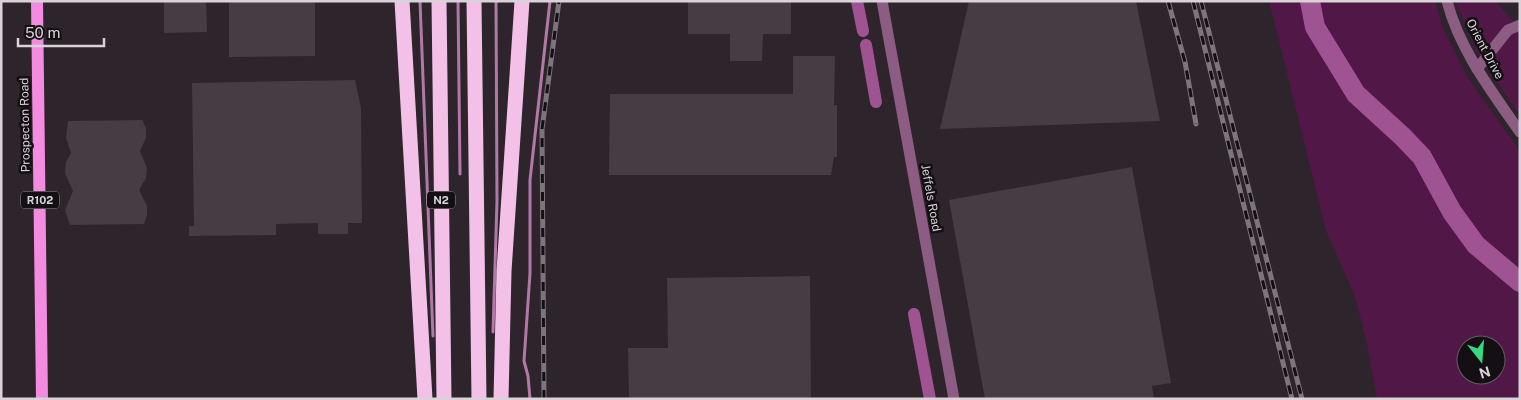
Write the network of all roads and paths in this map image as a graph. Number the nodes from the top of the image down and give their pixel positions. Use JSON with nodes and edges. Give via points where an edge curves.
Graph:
{"nodes":[{"id":1,"x":37,"y":1,"type":"edge"},
{"id":2,"x":402,"y":1,"type":"edge"},
{"id":3,"x":439,"y":1,"type":"edge"},
{"id":4,"x":474,"y":1,"type":"edge"},
{"id":5,"x":522,"y":1,"type":"edge"},
{"id":6,"x":882,"y":1,"type":"edge"},
{"id":7,"x":1447,"y":1,"type":"edge"},
{"id":8,"x":1520,"y":25,"type":"edge"},
{"id":9,"x":1477,"y":69,"type":"junction"},
{"id":10,"x":1520,"y":132,"type":"edge"},
{"id":11,"x":42,"y":399,"type":"edge"},
{"id":12,"x":425,"y":399,"type":"edge"},
{"id":13,"x":444,"y":399,"type":"edge"},
{"id":14,"x":479,"y":399,"type":"edge"},
{"id":15,"x":501,"y":399,"type":"edge"},
{"id":16,"x":954,"y":399,"type":"edge"}],
"edges":[{"from":1,"to":11,"type":"main road","name":"Prospecton Road","number":"R102"},
{"from":2,"to":12,"type":"highway"},
{"from":3,"to":13,"type":"highway","number":"N2"},
{"from":4,"to":14,"type":"highway"},
{"from":5,"to":15,"type":"highway","via":[[504,272]]},
{"from":6,"to":16,"type":"street","name":"Jeffels Road"},
{"from":7,"to":9,"type":"street","name":"Orient Drive"},
{"from":8,"to":9,"type":"street","via":[[1508,30]]},
{"from":9,"to":10,"type":"street","name":"Orient Drive"}]}
